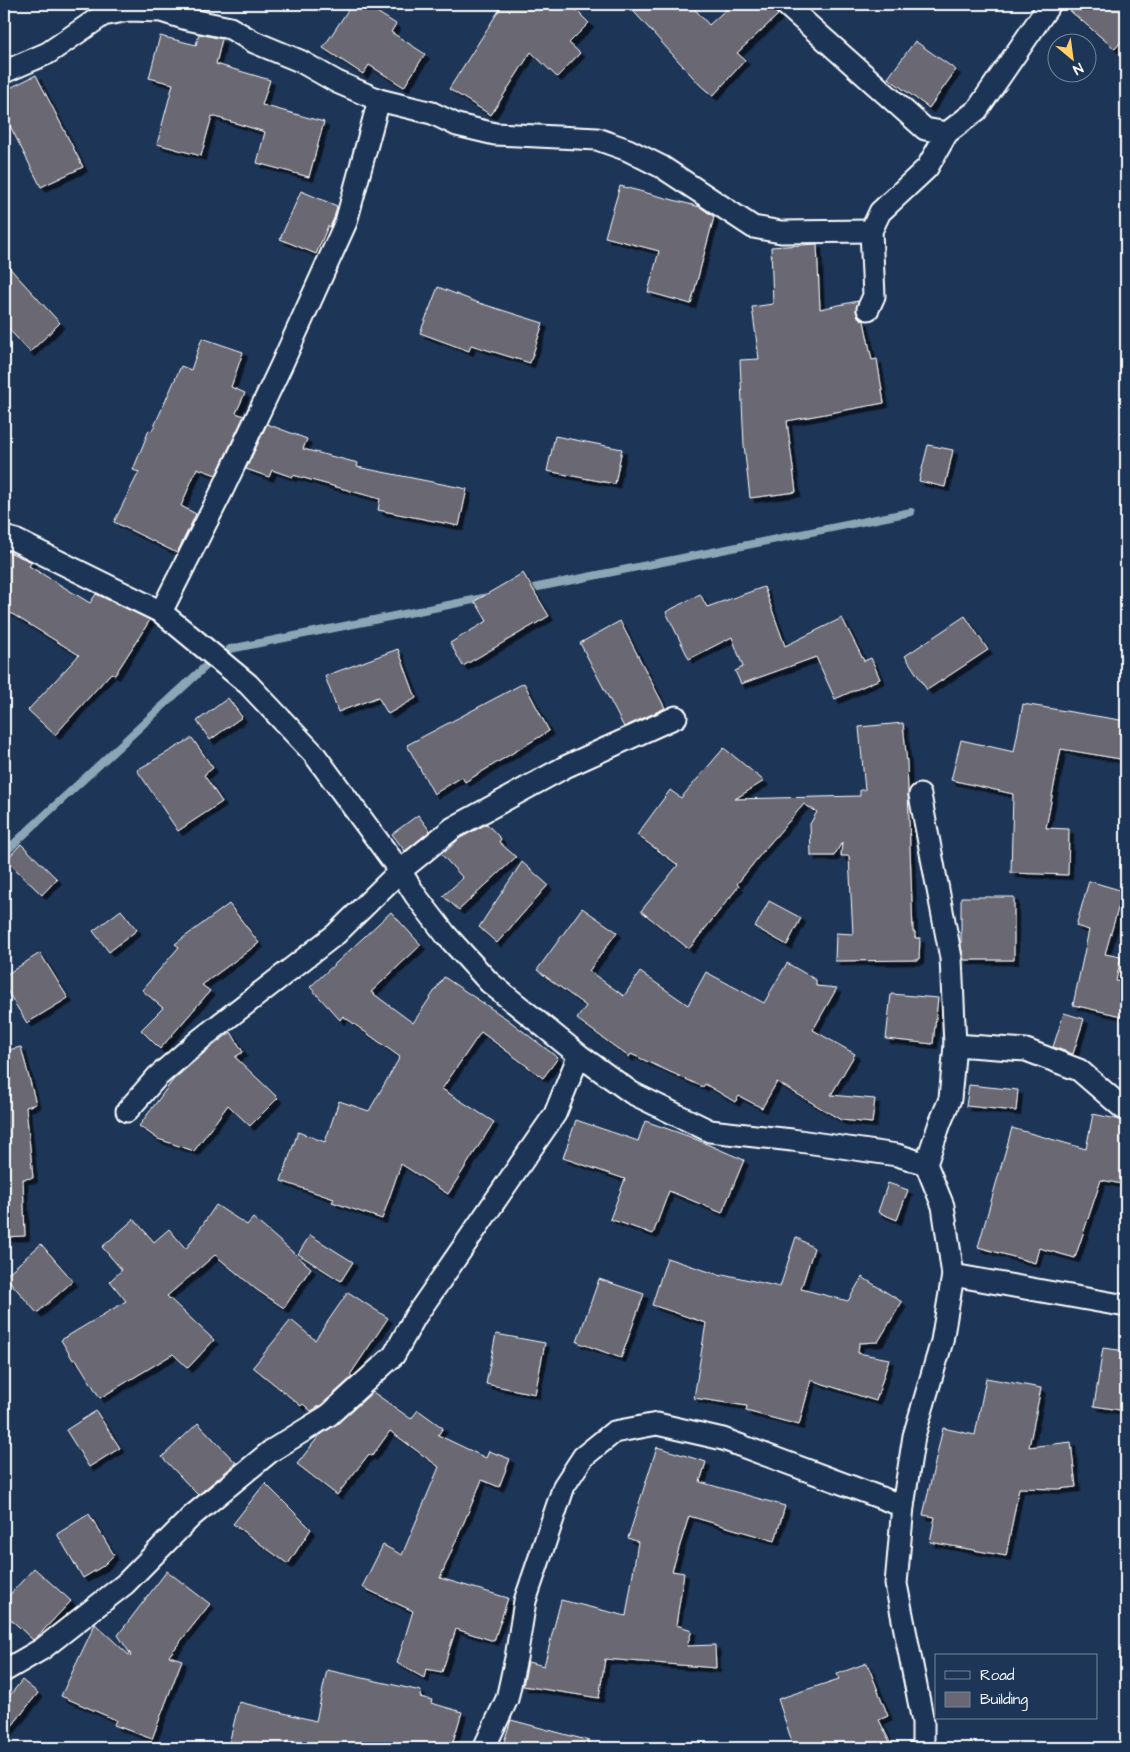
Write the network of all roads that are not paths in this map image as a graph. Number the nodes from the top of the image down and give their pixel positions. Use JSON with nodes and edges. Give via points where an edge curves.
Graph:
{"nodes":[{"id":1,"x":785,"y":4,"type":"edge"},
{"id":2,"x":1050,"y":4,"type":"edge"},
{"id":3,"x":4,"y":72,"type":"edge"},
{"id":4,"x":379,"y":100,"type":"junction"},
{"id":5,"x":947,"y":133,"type":"junction"},
{"id":6,"x":871,"y":231,"type":"junction"},
{"id":7,"x":868,"y":309,"type":"dead end"},
{"id":8,"x":4,"y":537,"type":"edge"},
{"id":9,"x":161,"y":612,"type":"junction"},
{"id":10,"x":676,"y":717,"type":"dead end"},
{"id":11,"x":920,"y":795,"type":"dead end"},
{"id":12,"x":400,"y":871,"type":"junction"},
{"id":13,"x":955,"y":1045,"type":"junction"},
{"id":14,"x":579,"y":1054,"type":"junction"},
{"id":15,"x":1126,"y":1109,"type":"edge"},
{"id":16,"x":127,"y":1111,"type":"dead end"},
{"id":17,"x":926,"y":1164,"type":"junction"},
{"id":18,"x":953,"y":1274,"type":"junction"},
{"id":19,"x":1126,"y":1306,"type":"edge"},
{"id":20,"x":904,"y":1506,"type":"junction"},
{"id":21,"x":4,"y":1671,"type":"edge"},
{"id":22,"x":484,"y":1748,"type":"edge"},
{"id":23,"x":923,"y":1748,"type":"edge"}],
"edges":[{"from":1,"to":5,"type":"street","via":[[925,129]]},
{"from":2,"to":5,"type":"street","via":[[978,110]]},
{"from":3,"to":4,"type":"street","via":[[48,54],[103,15],[130,10],[161,11],[230,28]]},
{"from":4,"to":6,"type":"street","via":[[495,134],[597,139],[662,167],[753,227],[781,232]]},
{"from":4,"to":9,"type":"street","via":[[346,222],[278,375]]},
{"from":5,"to":6,"type":"street","via":[[927,168],[880,212]]},
{"from":6,"to":7,"type":"street","via":[[874,296]]},
{"from":8,"to":9,"type":"street"},
{"from":9,"to":12,"type":"street","via":[[248,684],[314,754]]},
{"from":10,"to":12,"type":"street","via":[[565,768],[453,828]]},
{"from":11,"to":13,"type":"street","via":[[951,958]]},
{"from":12,"to":14,"type":"street","via":[[446,934],[489,982]]},
{"from":12,"to":16,"type":"street","via":[[336,934],[157,1077]]},
{"from":13,"to":15,"type":"street","via":[[1026,1050],[1070,1066]]},
{"from":13,"to":17,"type":"street","via":[[950,1099]]},
{"from":14,"to":17,"type":"street","via":[[632,1093],[710,1131],[897,1155]]},
{"from":14,"to":21,"type":"street","via":[[555,1114],[415,1318],[394,1354],[329,1415],[271,1451],[192,1516],[125,1584],[42,1649]]},
{"from":17,"to":18,"type":"street","via":[[943,1206]]},
{"from":18,"to":19,"type":"street"},
{"from":18,"to":20,"type":"street","via":[[942,1341],[914,1436]]},
{"from":20,"to":22,"type":"street","via":[[723,1439],[657,1424],[614,1432],[583,1457],[564,1486],[525,1601],[507,1699]]},
{"from":20,"to":23,"type":"street","via":[[896,1584],[923,1722]]}]}
